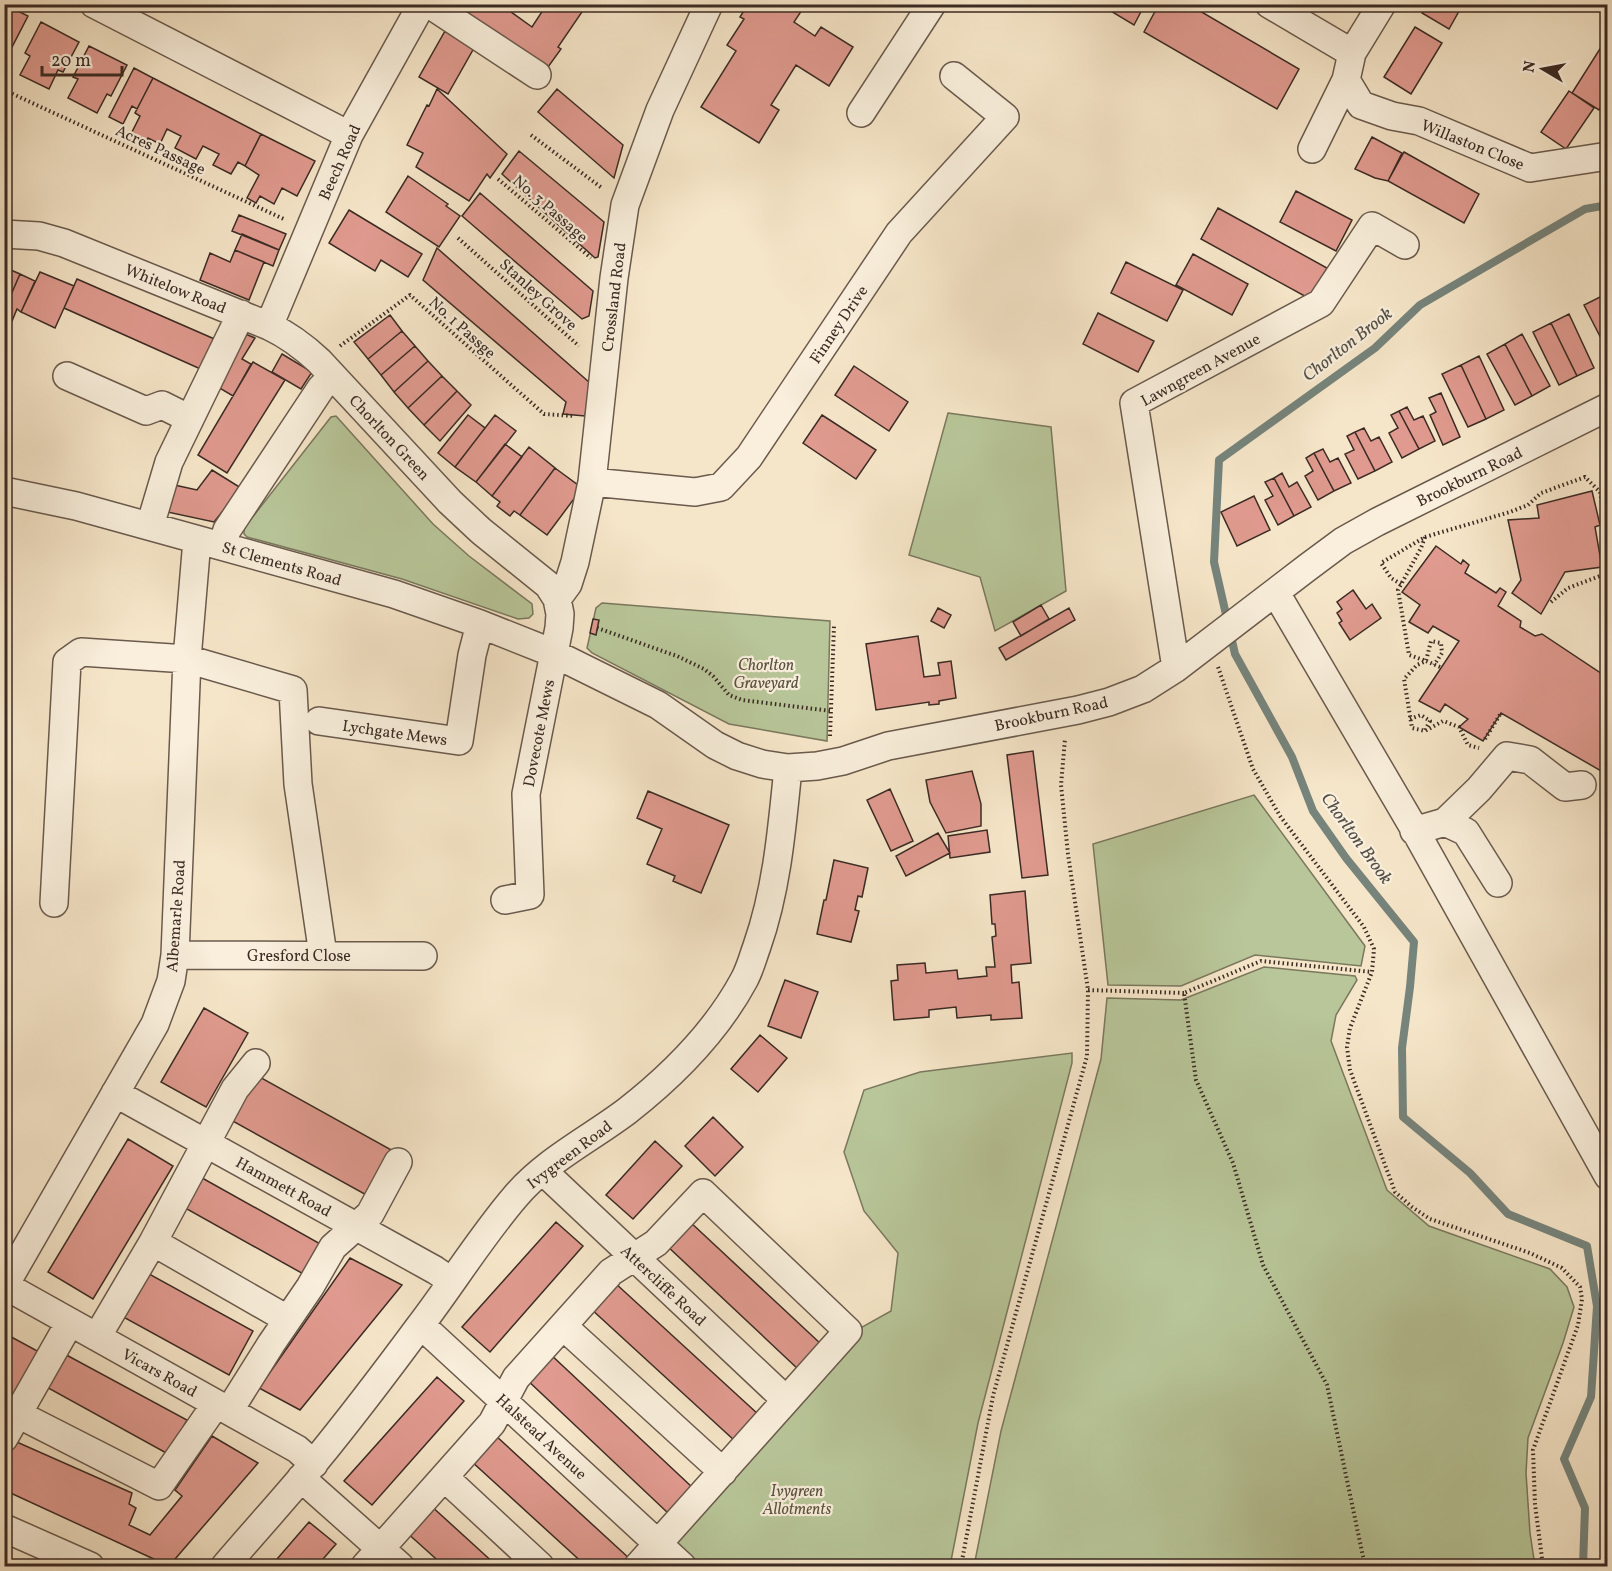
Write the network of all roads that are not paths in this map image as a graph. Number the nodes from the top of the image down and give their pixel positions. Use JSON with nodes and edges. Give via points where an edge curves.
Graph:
{"nodes":[{"id":1,"x":94,"y":4,"type":"edge"},
{"id":2,"x":422,"y":4,"type":"edge"},
{"id":3,"x":429,"y":4,"type":"edge"},
{"id":4,"x":709,"y":4,"type":"edge"},
{"id":5,"x":932,"y":4,"type":"edge"},
{"id":6,"x":1269,"y":4,"type":"edge"},
{"id":7,"x":1382,"y":4,"type":"edge"},
{"id":8,"x":1352,"y":53,"type":"junction"},
{"id":9,"x":537,"y":75,"type":"dead end"},
{"id":10,"x":954,"y":76,"type":"dead end"},
{"id":11,"x":1346,"y":80,"type":"junction"},
{"id":12,"x":861,"y":113,"type":"dead end"},
{"id":13,"x":349,"y":135,"type":"junction"},
{"id":14,"x":1312,"y":149,"type":"dead end"},
{"id":15,"x":1608,"y":156,"type":"edge"},
{"id":16,"x":4,"y":234,"type":"edge"},
{"id":17,"x":1405,"y":245,"type":"dead end"},
{"id":18,"x":241,"y":314,"type":"junction"},
{"id":19,"x":269,"y":326,"type":"junction"},
{"id":20,"x":326,"y":368,"type":"junction"},
{"id":21,"x":68,"y":376,"type":"dead end"},
{"id":22,"x":1608,"y":407,"type":"edge"},
{"id":23,"x":190,"y":419,"type":"junction"},
{"id":24,"x":592,"y":482,"type":"junction"},
{"id":25,"x":4,"y":491,"type":"edge"},
{"id":26,"x":150,"y":526,"type":"junction"},
{"id":27,"x":210,"y":543,"type":"junction"},
{"id":28,"x":557,"y":599,"type":"junction"},
{"id":29,"x":1267,"y":600,"type":"junction"},
{"id":30,"x":480,"y":624,"type":"junction"},
{"id":31,"x":553,"y":653,"type":"junction"},
{"id":32,"x":187,"y":659,"type":"junction"},
{"id":33,"x":1176,"y":668,"type":"junction"},
{"id":34,"x":319,"y":721,"type":"dead end"},
{"id":35,"x":788,"y":768,"type":"junction"},
{"id":36,"x":1582,"y":785,"type":"dead end"},
{"id":37,"x":1444,"y":822,"type":"junction"},
{"id":38,"x":1414,"y":831,"type":"junction"},
{"id":39,"x":1498,"y":883,"type":"dead end"},
{"id":40,"x":505,"y":900,"type":"dead end"},
{"id":41,"x":54,"y":903,"type":"dead end"},
{"id":42,"x":175,"y":955,"type":"junction"},
{"id":43,"x":323,"y":955,"type":"junction"},
{"id":44,"x":423,"y":956,"type":"dead end"},
{"id":45,"x":256,"y":1063,"type":"dead end"},
{"id":46,"x":115,"y":1093,"type":"junction"},
{"id":47,"x":206,"y":1143,"type":"junction"},
{"id":48,"x":398,"y":1162,"type":"dead end"},
{"id":49,"x":543,"y":1171,"type":"junction"},
{"id":50,"x":1608,"y":1176,"type":"edge"},
{"id":51,"x":356,"y":1226,"type":"junction"},
{"id":52,"x":153,"y":1242,"type":"junction"},
{"id":53,"x":635,"y":1257,"type":"junction"},
{"id":54,"x":451,"y":1281,"type":"junction"},
{"id":55,"x":5,"y":1285,"type":"edge"},
{"id":56,"x":287,"y":1319,"type":"junction"},
{"id":57,"x":70,"y":1322,"type":"junction"},
{"id":58,"x":421,"y":1325,"type":"junction"},
{"id":59,"x":563,"y":1326,"type":"junction"},
{"id":60,"x":98,"y":1337,"type":"junction"},
{"id":61,"x":786,"y":1400,"type":"junction"},
{"id":62,"x":504,"y":1401,"type":"junction"},
{"id":63,"x":223,"y":1408,"type":"junction"},
{"id":64,"x":12,"y":1411,"type":"edge"},
{"id":65,"x":4,"y":1438,"type":"edge"},
{"id":66,"x":308,"y":1471,"type":"junction"},
{"id":67,"x":723,"y":1472,"type":"junction"},
{"id":68,"x":444,"y":1478,"type":"junction"},
{"id":69,"x":4,"y":1528,"type":"edge"},
{"id":70,"x":660,"y":1547,"type":"junction"},
{"id":71,"x":373,"y":1557,"type":"edge"},
{"id":72,"x":80,"y":1564,"type":"edge"},
{"id":73,"x":225,"y":1566,"type":"edge"},
{"id":74,"x":400,"y":1566,"type":"edge"},
{"id":75,"x":540,"y":1566,"type":"edge"},
{"id":76,"x":638,"y":1566,"type":"edge"},
{"id":77,"x":682,"y":1566,"type":"edge"}],
"edges":[{"from":1,"to":13,"type":"street"},
{"from":2,"to":13,"type":"street","name":"Beech Road"},
{"from":3,"to":9,"type":"street"},
{"from":4,"to":24,"type":"street","name":"Crossland Road","via":[[660,110],[625,205]]},
{"from":5,"to":12,"type":"street"},
{"from":6,"to":8,"type":"street"},
{"from":7,"to":8,"type":"street"},
{"from":8,"to":11,"type":"street"},
{"from":10,"to":24,"type":"street","name":"Finney Drive","via":[[1005,117],[899,233],[749,457],[721,487],[695,492]]},
{"from":11,"to":14,"type":"street"},
{"from":11,"to":15,"type":"street","name":"Willaston Close","via":[[1361,105],[1419,121],[1530,168]]},
{"from":13,"to":19,"type":"street","name":"Beech Road"},
{"from":16,"to":18,"type":"street","name":"Whitelow Road","via":[[64,243]]},
{"from":17,"to":33,"type":"street","name":"Lawngreen Avenue","via":[[1372,226],[1321,303],[1134,403]]},
{"from":18,"to":19,"type":"street","name":"Whitelow Road"},
{"from":18,"to":23,"type":"street"},
{"from":19,"to":20,"type":"street","name":"Whitelow Road","via":[[302,345]]},
{"from":20,"to":27,"type":"street","via":[[321,388],[227,530]]},
{"from":20,"to":28,"type":"street","name":"Chorlton Green","via":[[450,502],[548,585]]},
{"from":21,"to":23,"type":"street","via":[[146,411],[162,405]]},
{"from":22,"to":29,"type":"street","name":"Brookburn Road","via":[[1343,541]]},
{"from":23,"to":26,"type":"street","via":[[169,462]]},
{"from":24,"to":28,"type":"street","name":"Crossland Road","via":[[575,562],[568,584]]},
{"from":25,"to":26,"type":"street","name":"St Clements Road"},
{"from":26,"to":27,"type":"street","name":"St Clements Road"},
{"from":27,"to":30,"type":"street","name":"St Clements Road","via":[[394,594]]},
{"from":27,"to":32,"type":"street","name":"Albemarle Road","via":[[196,552]]},
{"from":28,"to":31,"type":"street","via":[[560,628]]},
{"from":29,"to":33,"type":"street","name":"Brookburn Road"},
{"from":29,"to":38,"type":"street"},
{"from":30,"to":31,"type":"street","name":"St Clements Road"},
{"from":30,"to":34,"type":"street","name":"Lychgate Mews","via":[[459,741]]},
{"from":31,"to":35,"type":"street","name":"Brookburn Road","via":[[658,705],[737,756]]},
{"from":31,"to":40,"type":"street","name":"Dovecote Mews","via":[[526,794],[530,895]]},
{"from":32,"to":41,"type":"street","via":[[81,652],[67,662]]},
{"from":32,"to":42,"type":"street","name":"Albemarle Road"},
{"from":32,"to":43,"type":"street","via":[[293,690],[298,784]]},
{"from":33,"to":35,"type":"street","name":"Brookburn Road","via":[[1143,689],[1109,702],[888,746],[843,761]]},
{"from":35,"to":49,"type":"street","name":"Ivygreen Road","via":[[782,836],[770,901],[746,977],[726,1011],[653,1089]]},
{"from":36,"to":37,"type":"street","via":[[1565,787],[1530,760],[1507,756]]},
{"from":37,"to":38,"type":"street"},
{"from":37,"to":39,"type":"street","via":[[1466,832]]},
{"from":38,"to":50,"type":"street"},
{"from":42,"to":43,"type":"street","name":"Gresford Close"},
{"from":42,"to":46,"type":"street","name":"Albemarle Road","via":[[171,981],[155,1024]]},
{"from":43,"to":44,"type":"street","name":"Gresford Close"},
{"from":45,"to":47,"type":"street","via":[[235,1089]]},
{"from":46,"to":47,"type":"street","name":"Hammett Road"},
{"from":46,"to":55,"type":"street","name":"Albemarle Road"},
{"from":47,"to":51,"type":"street","name":"Hammett Road"},
{"from":47,"to":52,"type":"street"},
{"from":48,"to":51,"type":"street","via":[[370,1214]]},
{"from":49,"to":53,"type":"street","name":"Attercliffe Road"},
{"from":49,"to":54,"type":"street","name":"Ivygreen Road","via":[[515,1196]]},
{"from":51,"to":54,"type":"street","name":"Hammett Road"},
{"from":51,"to":56,"type":"street","via":[[333,1247]]},
{"from":52,"to":56,"type":"street"},
{"from":52,"to":60,"type":"street"},
{"from":53,"to":59,"type":"street","via":[[611,1272]]},
{"from":53,"to":61,"type":"street","name":"Attercliffe Road"},
{"from":53,"to":61,"type":"street","via":[[656,1243],[703,1193],[848,1331]]},
{"from":54,"to":58,"type":"street","name":"Ivygreen Road"},
{"from":55,"to":57,"type":"street","name":"Vicars Road"},
{"from":56,"to":63,"type":"street"},
{"from":57,"to":60,"type":"street","name":"Vicars Road"},
{"from":57,"to":64,"type":"street"},
{"from":58,"to":62,"type":"street","name":"Halstead Avenue"},
{"from":58,"to":66,"type":"street","name":"Ivygreen Road"},
{"from":59,"to":62,"type":"street","via":[[516,1378]]},
{"from":59,"to":67,"type":"street"},
{"from":60,"to":63,"type":"street","name":"Vicars Road"},
{"from":61,"to":67,"type":"street"},
{"from":62,"to":68,"type":"street","via":[[492,1424]]},
{"from":62,"to":70,"type":"street","name":"Halstead Avenue"},
{"from":63,"to":64,"type":"street","via":[[159,1486]]},
{"from":63,"to":66,"type":"street","name":"Vicars Road","via":[[297,1449]]},
{"from":64,"to":65,"type":"street"},
{"from":66,"to":71,"type":"street","name":"Vicars Road"},
{"from":66,"to":73,"type":"street","name":"Ivygreen Road"},
{"from":67,"to":70,"type":"street"},
{"from":68,"to":71,"type":"street"},
{"from":68,"to":75,"type":"street"},
{"from":69,"to":72,"type":"street"},
{"from":70,"to":76,"type":"street"},
{"from":70,"to":77,"type":"street","name":"Halstead Avenue"},
{"from":71,"to":74,"type":"street","name":"Vicars Road"}]}
